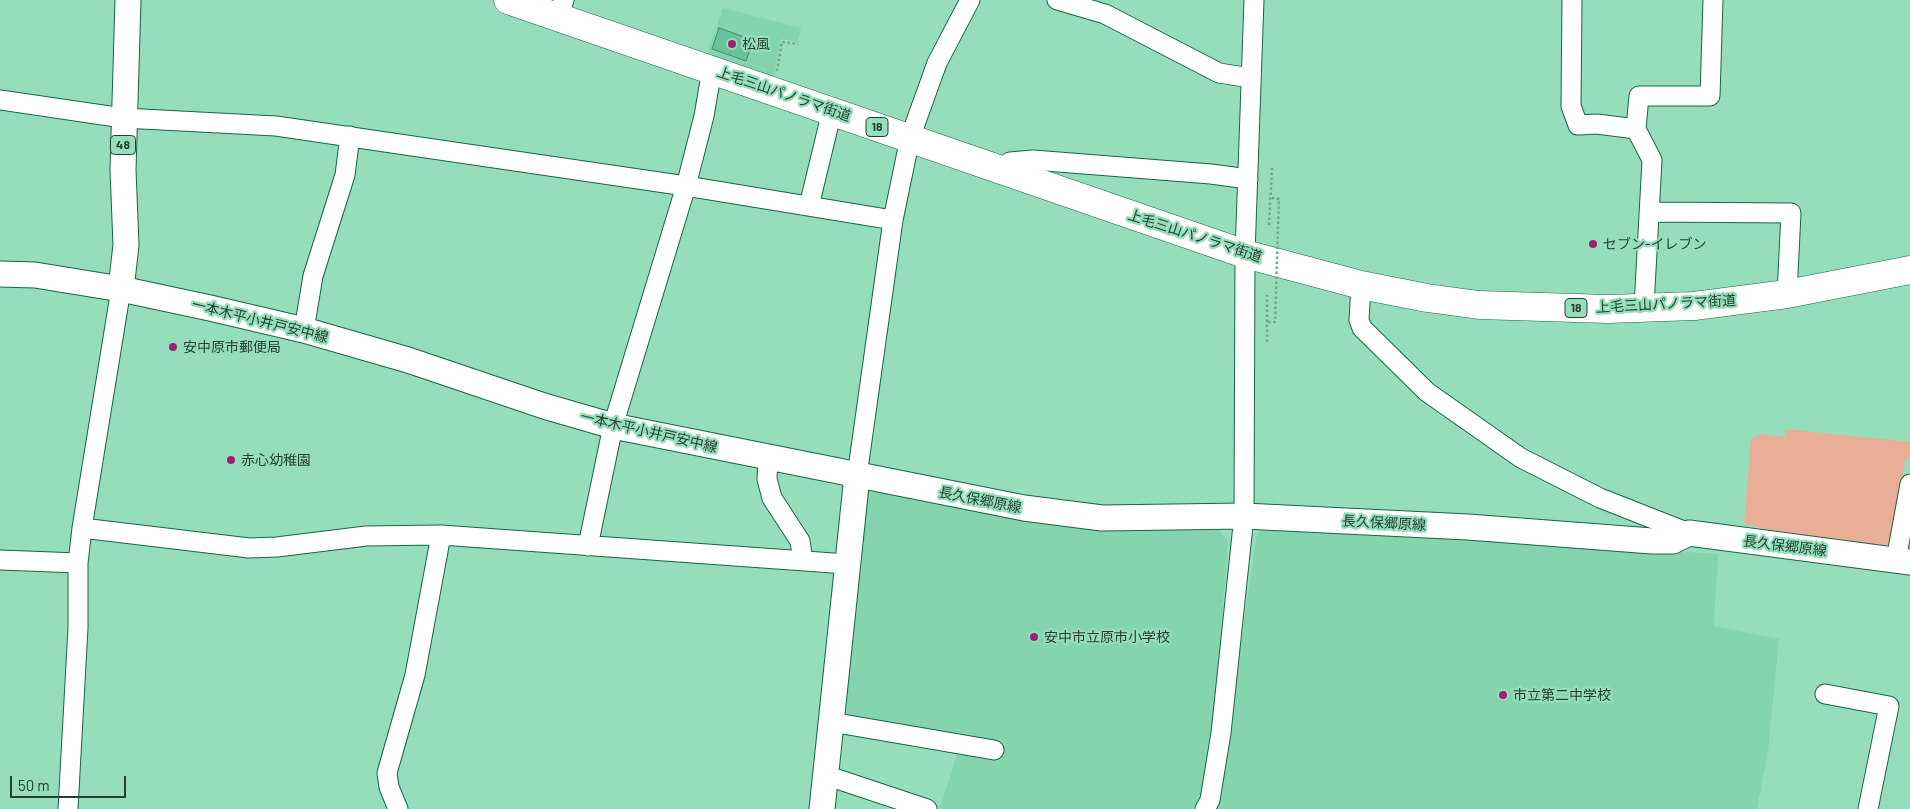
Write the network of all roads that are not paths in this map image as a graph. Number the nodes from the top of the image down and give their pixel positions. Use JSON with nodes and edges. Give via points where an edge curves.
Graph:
{"nodes":[{"id":1,"x":128,"y":0,"type":"edge"},
{"id":2,"x":508,"y":0,"type":"edge"},
{"id":3,"x":970,"y":0,"type":"edge"},
{"id":4,"x":1057,"y":0,"type":"edge"},
{"id":5,"x":1254,"y":0,"type":"edge"},
{"id":6,"x":1573,"y":0,"type":"edge"},
{"id":7,"x":1713,"y":0,"type":"edge"},
{"id":8,"x":561,"y":9,"type":"edge"},
{"id":9,"x":712,"y":69,"type":"junction"},
{"id":10,"x":1251,"y":78,"type":"junction"},
{"id":11,"x":0,"y":100,"type":"edge"},
{"id":12,"x":832,"y":111,"type":"junction"},
{"id":13,"x":123,"y":118,"type":"junction"},
{"id":14,"x":1636,"y":129,"type":"junction"},
{"id":15,"x":350,"y":136,"type":"junction"},
{"id":16,"x":910,"y":138,"type":"junction"},
{"id":17,"x":1008,"y":172,"type":"junction"},
{"id":18,"x":1248,"y":179,"type":"junction"},
{"id":19,"x":686,"y":186,"type":"junction"},
{"id":20,"x":809,"y":206,"type":"junction"},
{"id":21,"x":1649,"y":212,"type":"junction"},
{"id":22,"x":893,"y":220,"type":"junction"},
{"id":23,"x":1245,"y":254,"type":"junction"},
{"id":24,"x":1910,"y":270,"type":"edge"},
{"id":25,"x":0,"y":274,"type":"edge"},
{"id":26,"x":1361,"y":285,"type":"junction"},
{"id":27,"x":121,"y":289,"type":"junction"},
{"id":28,"x":1787,"y":294,"type":"junction"},
{"id":29,"x":1644,"y":307,"type":"junction"},
{"id":30,"x":304,"y":330,"type":"junction"},
{"id":31,"x":613,"y":426,"type":"junction"},
{"id":32,"x":768,"y":458,"type":"junction"},
{"id":33,"x":857,"y":476,"type":"junction"},
{"id":34,"x":1910,"y":484,"type":"edge"},
{"id":35,"x":1244,"y":516,"type":"junction"},
{"id":36,"x":82,"y":528,"type":"junction"},
{"id":37,"x":1689,"y":533,"type":"junction"},
{"id":38,"x":441,"y":535,"type":"junction"},
{"id":39,"x":588,"y":546,"type":"junction"},
{"id":40,"x":0,"y":560,"type":"edge"},
{"id":41,"x":804,"y":561,"type":"junction"},
{"id":42,"x":1903,"y":561,"type":"edge"},
{"id":43,"x":78,"y":563,"type":"junction"},
{"id":44,"x":847,"y":564,"type":"junction"},
{"id":45,"x":1825,"y":694,"type":"dead end"},
{"id":46,"x":831,"y":722,"type":"junction"},
{"id":47,"x":994,"y":750,"type":"dead end"},
{"id":48,"x":825,"y":776,"type":"junction"},
{"id":49,"x":68,"y":809,"type":"edge"},
{"id":50,"x":398,"y":809,"type":"edge"},
{"id":51,"x":822,"y":809,"type":"edge"},
{"id":52,"x":928,"y":809,"type":"edge"},
{"id":53,"x":1205,"y":809,"type":"edge"},
{"id":54,"x":1868,"y":809,"type":"edge"}],
"edges":[{"from":1,"to":13,"type":"main road","number":"48"},
{"from":2,"to":8,"type":"highway","name":"上毛三山パノラマ街道","number":"18"},
{"from":3,"to":16,"type":"street","via":[[937,63]]},
{"from":4,"to":10,"type":"street","via":[[1105,14],[1219,73]]},
{"from":5,"to":10,"type":"street"},
{"from":6,"to":14,"type":"street","via":[[1571,106],[1578,125]]},
{"from":7,"to":14,"type":"street","via":[[1710,96],[1639,96]]},
{"from":8,"to":9,"type":"highway","name":"上毛三山パノラマ街道","number":"18"},
{"from":9,"to":12,"type":"highway","name":"上毛三山パノラマ街道","number":"18"},
{"from":9,"to":19,"type":"street"},
{"from":10,"to":18,"type":"street"},
{"from":11,"to":13,"type":"street"},
{"from":12,"to":16,"type":"highway","name":"上毛三山パノラマ街道","number":"18"},
{"from":12,"to":20,"type":"street"},
{"from":13,"to":15,"type":"street","via":[[276,126]]},
{"from":13,"to":27,"type":"main road","number":"48","via":[[126,245]]},
{"from":14,"to":21,"type":"street","via":[[1652,160]]},
{"from":15,"to":19,"type":"street"},
{"from":15,"to":30,"type":"street","via":[[345,175],[313,276]]},
{"from":16,"to":17,"type":"highway","name":"上毛三山パノラマ街道","number":"18"},
{"from":16,"to":22,"type":"street"},
{"from":17,"to":18,"type":"street","via":[[1010,162],[1033,160]]},
{"from":17,"to":23,"type":"highway","name":"上毛三山パノラマ街道","number":"18"},
{"from":18,"to":23,"type":"street"},
{"from":19,"to":20,"type":"street"},
{"from":19,"to":31,"type":"street"},
{"from":20,"to":22,"type":"street"},
{"from":21,"to":28,"type":"street","via":[[1791,213]]},
{"from":21,"to":29,"type":"street"},
{"from":22,"to":33,"type":"street"},
{"from":23,"to":26,"type":"highway","name":"上毛三山パノラマ街道","number":"18"},
{"from":23,"to":35,"type":"street"},
{"from":24,"to":28,"type":"highway","name":"上毛三山パノラマ街道","number":"18"},
{"from":25,"to":27,"type":"main road","name":"一本木平小井戸安中線","via":[[34,275]]},
{"from":26,"to":29,"type":"highway","name":"上毛三山パノラマ街道","number":"18","via":[[1479,305]]},
{"from":26,"to":37,"type":"street","via":[[1359,320],[1362,328],[1427,392],[1521,458],[1600,498]]},
{"from":27,"to":30,"type":"main road","name":"一本木平小井戸安中線"},
{"from":27,"to":36,"type":"street"},
{"from":28,"to":29,"type":"highway","name":"上毛三山パノラマ街道","number":"18","via":[[1694,306]]},
{"from":30,"to":31,"type":"main road","name":"一本木平小井戸安中線"},
{"from":31,"to":32,"type":"main road","name":"一本木平小井戸安中線"},
{"from":31,"to":39,"type":"street"},
{"from":32,"to":33,"type":"main road","name":"一本木平小井戸安中線"},
{"from":32,"to":41,"type":"street","via":[[767,479],[772,498],[800,541]]},
{"from":33,"to":35,"type":"main road","name":"長久保郷原線","via":[[1024,508],[1102,518]]},
{"from":33,"to":44,"type":"main road"},
{"from":34,"to":42,"type":"street"},
{"from":35,"to":37,"type":"main road","name":"長久保郷原線","via":[[1468,527],[1652,541],[1673,541]]},
{"from":35,"to":53,"type":"street","via":[[1221,733],[1210,800]]},
{"from":36,"to":38,"type":"street","via":[[249,548],[366,536]]},
{"from":36,"to":43,"type":"street"},
{"from":37,"to":42,"type":"main road","name":"長久保郷原線"},
{"from":38,"to":39,"type":"street"},
{"from":38,"to":50,"type":"street","via":[[415,675],[387,773]]},
{"from":39,"to":41,"type":"street"},
{"from":40,"to":43,"type":"street"},
{"from":41,"to":44,"type":"street"},
{"from":43,"to":49,"type":"street","via":[[78,628]]},
{"from":44,"to":46,"type":"main road"},
{"from":45,"to":54,"type":"street","via":[[1889,706]]},
{"from":46,"to":47,"type":"street"},
{"from":46,"to":48,"type":"main road"},
{"from":48,"to":51,"type":"main road"},
{"from":48,"to":52,"type":"street"}]}
